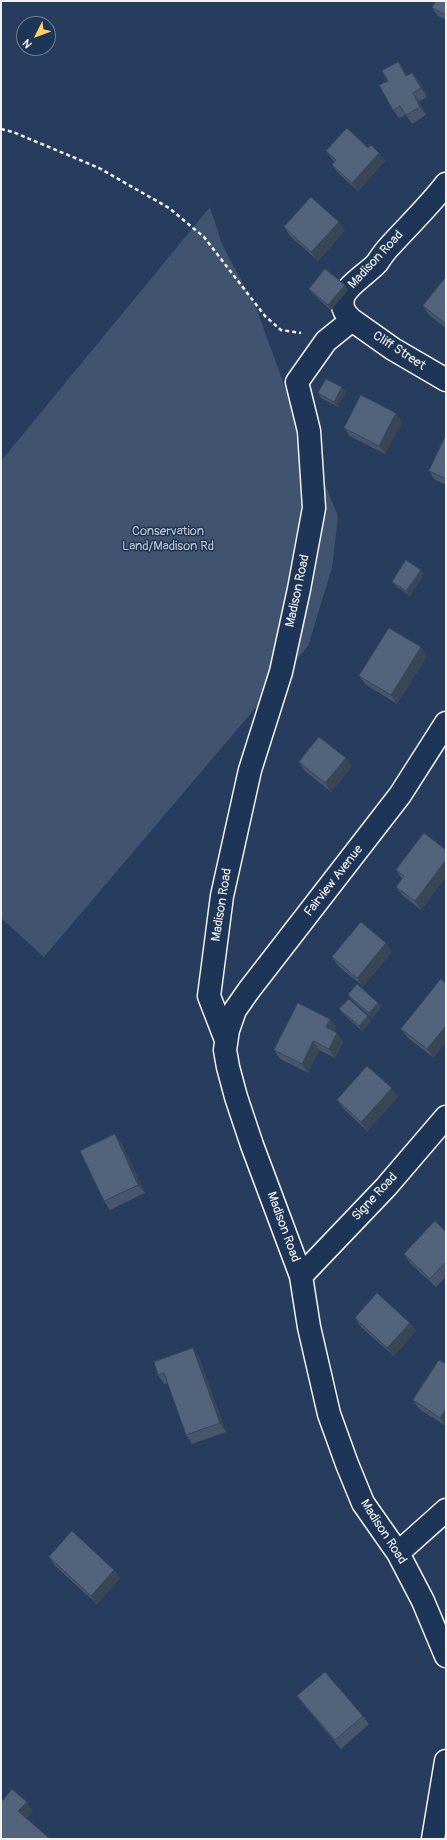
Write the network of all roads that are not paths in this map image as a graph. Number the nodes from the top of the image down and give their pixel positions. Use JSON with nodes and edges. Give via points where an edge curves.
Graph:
{"nodes":[{"id":1,"x":446,"y":184,"type":"edge"},
{"id":2,"x":352,"y":320,"type":"junction"},
{"id":3,"x":446,"y":380,"type":"edge"},
{"id":4,"x":446,"y":723,"type":"edge"},
{"id":5,"x":226,"y":1040,"type":"junction"},
{"id":6,"x":446,"y":1116,"type":"edge"},
{"id":7,"x":301,"y":1276,"type":"junction"},
{"id":8,"x":446,"y":1510,"type":"edge"},
{"id":9,"x":398,"y":1553,"type":"junction"},
{"id":10,"x":446,"y":1656,"type":"edge"},
{"id":11,"x":446,"y":1762,"type":"edge"},
{"id":12,"x":433,"y":1839,"type":"edge"}],
"edges":[{"from":1,"to":2,"type":"street","name":"Madison Road","via":[[376,263],[349,289],[343,298],[344,310]]},
{"from":2,"to":3,"type":"street","name":"Cliff Street","via":[[393,349]]},
{"from":2,"to":5,"type":"street","name":"Madison Road","via":[[326,341],[297,382],[309,431],[314,508],[281,672],[250,770],[222,896],[209,996]]},
{"from":4,"to":5,"type":"street","name":"Fairview Avenue","via":[[400,795],[235,1010]]},
{"from":5,"to":7,"type":"street","name":"Madison Road","via":[[228,1067],[236,1097]]},
{"from":6,"to":7,"type":"street","name":"Signe Road","via":[[386,1187]]},
{"from":7,"to":9,"type":"street","name":"Madison Road","via":[[309,1327],[331,1421],[363,1503]]},
{"from":8,"to":9,"type":"street"},
{"from":9,"to":10,"type":"street","name":"Madison Road","via":[[423,1601]]},
{"from":11,"to":12,"type":"street"}]}
